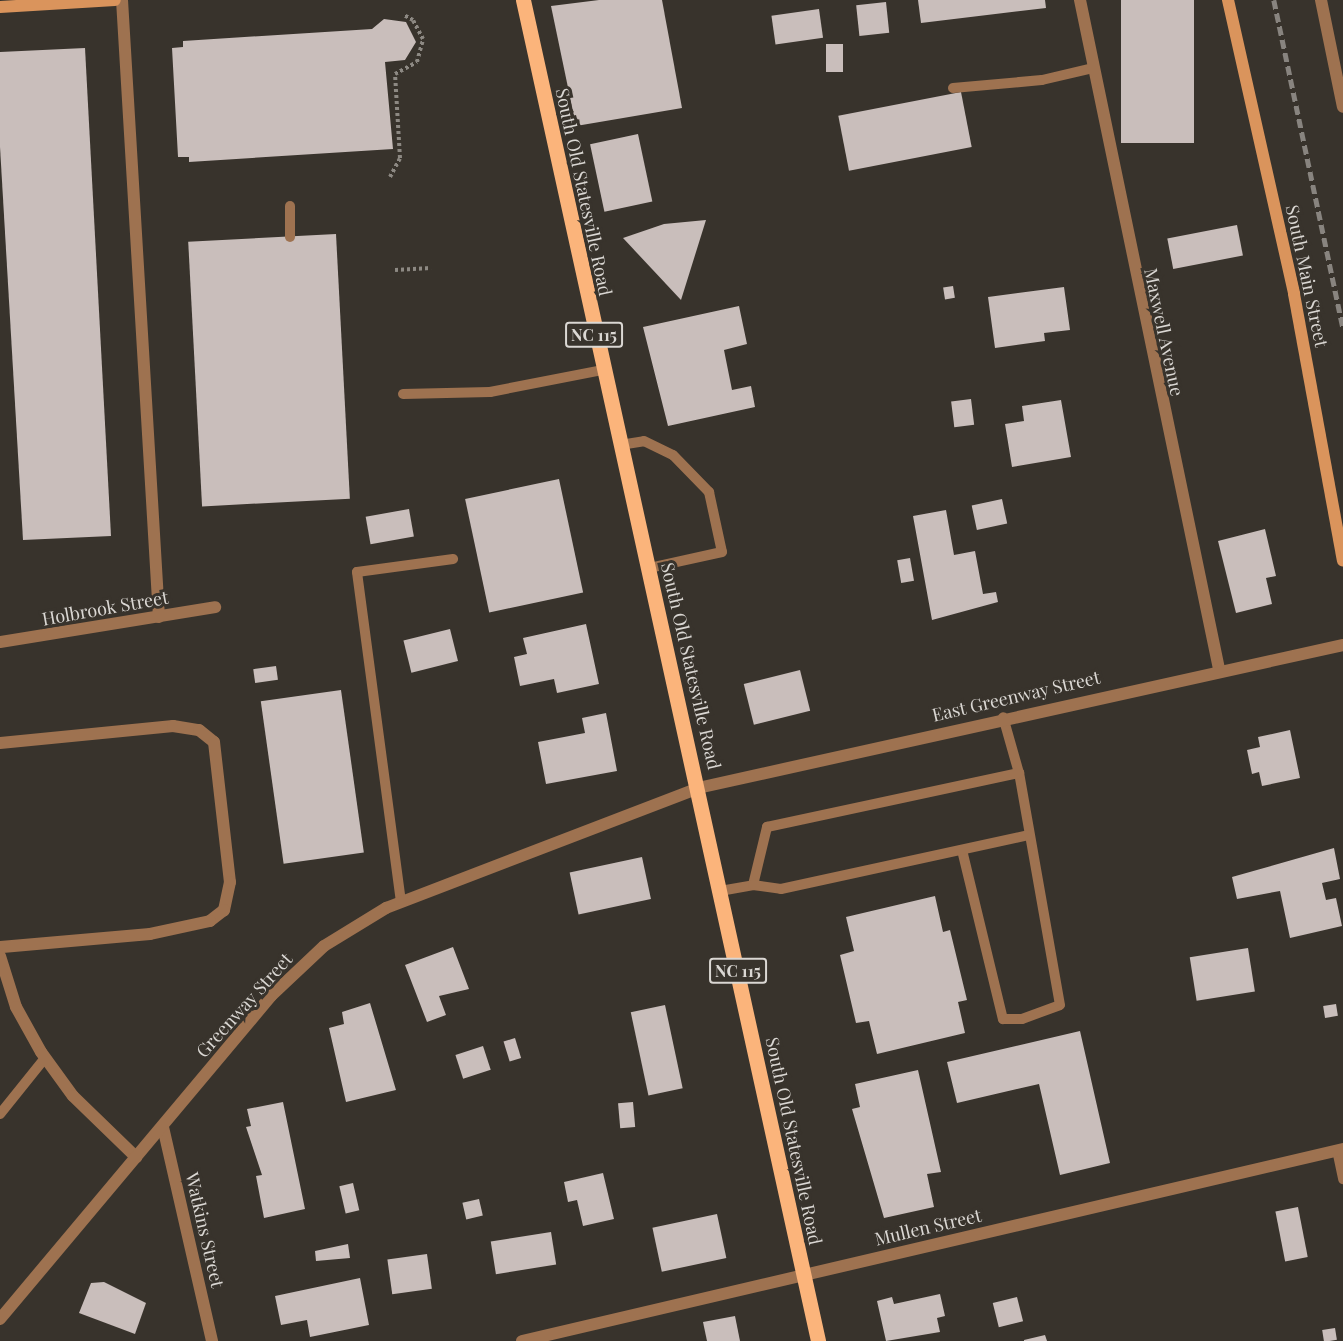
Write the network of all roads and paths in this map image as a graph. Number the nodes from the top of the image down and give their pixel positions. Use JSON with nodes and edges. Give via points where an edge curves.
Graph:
{"nodes":[{"id":1,"x":115,"y":0,"type":"edge"},
{"id":2,"x":122,"y":0,"type":"edge"},
{"id":3,"x":523,"y":0,"type":"edge"},
{"id":4,"x":1080,"y":0,"type":"edge"},
{"id":5,"x":1228,"y":0,"type":"edge"},
{"id":6,"x":1321,"y":0,"type":"edge"},
{"id":7,"x":0,"y":7,"type":"edge"},
{"id":8,"x":404,"y":15,"type":"dead end"},
{"id":9,"x":1094,"y":68,"type":"junction"},
{"id":10,"x":953,"y":88,"type":"dead end"},
{"id":11,"x":1343,"y":108,"type":"edge"},
{"id":12,"x":390,"y":177,"type":"dead end"},
{"id":13,"x":290,"y":206,"type":"dead end"},
{"id":14,"x":290,"y":237,"type":"dead end"},
{"id":15,"x":431,"y":268,"type":"dead end"},
{"id":16,"x":395,"y":270,"type":"dead end"},
{"id":17,"x":602,"y":370,"type":"junction"},
{"id":18,"x":403,"y":394,"type":"dead end"},
{"id":19,"x":620,"y":445,"type":"junction"},
{"id":20,"x":453,"y":559,"type":"dead end"},
{"id":21,"x":1343,"y":561,"type":"edge"},
{"id":22,"x":649,"y":568,"type":"junction"},
{"id":23,"x":215,"y":607,"type":"dead end"},
{"id":24,"x":159,"y":617,"type":"junction"},
{"id":25,"x":0,"y":642,"type":"edge"},
{"id":26,"x":1343,"y":645,"type":"edge"},
{"id":27,"x":1219,"y":669,"type":"junction"},
{"id":28,"x":1003,"y":717,"type":"junction"},
{"id":29,"x":0,"y":743,"type":"edge"},
{"id":30,"x":1019,"y":774,"type":"junction"},
{"id":31,"x":698,"y":788,"type":"junction"},
{"id":32,"x":1028,"y":835,"type":"junction"},
{"id":33,"x":962,"y":850,"type":"junction"},
{"id":34,"x":753,"y":885,"type":"junction"},
{"id":35,"x":720,"y":891,"type":"junction"},
{"id":36,"x":401,"y":902,"type":"junction"},
{"id":37,"x":0,"y":947,"type":"edge"},
{"id":38,"x":0,"y":956,"type":"edge"},
{"id":39,"x":45,"y":1058,"type":"junction"},
{"id":40,"x":0,"y":1114,"type":"edge"},
{"id":41,"x":163,"y":1127,"type":"junction"},
{"id":42,"x":1340,"y":1149,"type":"edge"},
{"id":43,"x":136,"y":1157,"type":"junction"},
{"id":44,"x":1343,"y":1179,"type":"edge"},
{"id":45,"x":803,"y":1275,"type":"junction"},
{"id":46,"x":0,"y":1318,"type":"edge"},
{"id":47,"x":212,"y":1341,"type":"edge"},
{"id":48,"x":522,"y":1341,"type":"edge"},
{"id":49,"x":818,"y":1341,"type":"edge"}],
"edges":[{"from":1,"to":7,"type":"street"},
{"from":2,"to":24,"type":"street"},
{"from":3,"to":17,"type":"main road","name":"South Old Statesville Road","number":"NC 115"},
{"from":4,"to":9,"type":"street","name":"Maxwell Avenue"},
{"from":5,"to":21,"type":"street","name":"South Main Street","via":[[1294,294]]},
{"from":6,"to":11,"type":"street"},
{"from":8,"to":12,"type":"path","via":[[414,20],[423,39],[417,62],[395,74],[400,158]]},
{"from":9,"to":10,"type":"lane","via":[[1042,80]]},
{"from":9,"to":27,"type":"street","name":"Maxwell Avenue"},
{"from":13,"to":14,"type":"lane"},
{"from":15,"to":16,"type":"path"},
{"from":17,"to":18,"type":"lane","via":[[490,392]]},
{"from":17,"to":19,"type":"main road","name":"South Old Statesville Road","number":"NC 115"},
{"from":19,"to":22,"type":"main road","name":"South Old Statesville Road","number":"NC 115"},
{"from":19,"to":22,"type":"lane","via":[[644,441],[673,455],[708,492],[722,552]]},
{"from":20,"to":36,"type":"lane","via":[[357,572]]},
{"from":22,"to":31,"type":"main road","name":"South Old Statesville Road","number":"NC 115"},
{"from":23,"to":24,"type":"street","name":"Holbrook Street"},
{"from":24,"to":25,"type":"street","name":"Holbrook Street"},
{"from":26,"to":27,"type":"street","name":"East Greenway Street"},
{"from":27,"to":28,"type":"street","name":"East Greenway Street"},
{"from":28,"to":30,"type":"lane"},
{"from":28,"to":31,"type":"street","name":"East Greenway Street"},
{"from":29,"to":37,"type":"street","via":[[173,726],[199,730],[214,742],[230,882],[224,910],[210,921],[150,934]]},
{"from":30,"to":32,"type":"lane"},
{"from":30,"to":34,"type":"lane","via":[[768,827]]},
{"from":31,"to":35,"type":"main road","name":"South Old Statesville Road","number":"NC 115"},
{"from":31,"to":36,"type":"street","name":"Greenway Street"},
{"from":32,"to":33,"type":"lane"},
{"from":32,"to":33,"type":"lane","via":[[1060,1005],[1022,1019],[1003,1019]]},
{"from":33,"to":34,"type":"lane","via":[[781,889]]},
{"from":34,"to":35,"type":"lane"},
{"from":35,"to":45,"type":"main road","name":"South Old Statesville Road","number":"NC 115"},
{"from":36,"to":41,"type":"street","name":"Greenway Street","via":[[362,920],[304,963]]},
{"from":38,"to":39,"type":"street","via":[[16,1007]]},
{"from":39,"to":40,"type":"lane"},
{"from":39,"to":43,"type":"street","via":[[73,1096]]},
{"from":41,"to":43,"type":"street","name":"Greenway Street"},
{"from":41,"to":47,"type":"street","name":"Watkins Street"},
{"from":42,"to":44,"type":"lane"},
{"from":42,"to":45,"type":"street","name":"Mullen Street"},
{"from":43,"to":46,"type":"street","name":"Greenway Street"},
{"from":45,"to":48,"type":"street","name":"Mullen Street"},
{"from":45,"to":49,"type":"main road","name":"South Old Statesville Road","number":"NC 115"}]}
